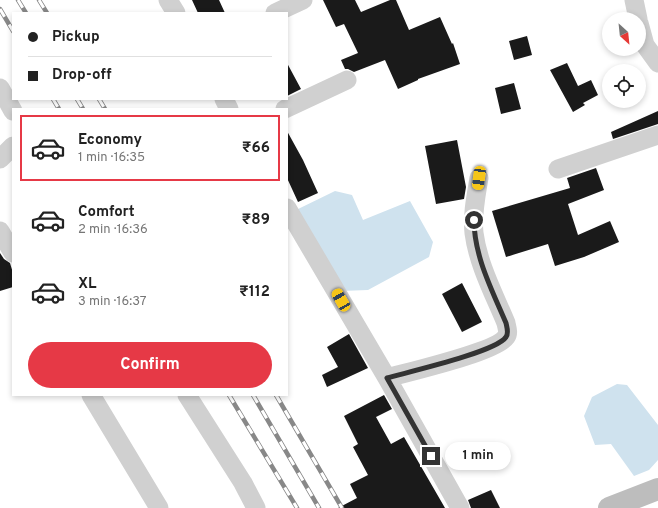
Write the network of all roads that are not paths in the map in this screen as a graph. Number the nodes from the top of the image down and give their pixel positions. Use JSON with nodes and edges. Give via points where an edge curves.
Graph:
{"nodes":[{"id":1,"x":168,"y":0,"type":"edge"},
{"id":2,"x":302,"y":0,"type":"edge"},
{"id":3,"x":634,"y":0,"type":"edge"},
{"id":4,"x":175,"y":12,"type":"edge"},
{"id":5,"x":277,"y":12,"type":"edge"},
{"id":6,"x":637,"y":12,"type":"edge"},
{"id":7,"x":646,"y":46,"type":"edge"},
{"id":8,"x":658,"y":63,"type":"edge"},
{"id":9,"x":347,"y":80,"type":"dead end"},
{"id":10,"x":0,"y":88,"type":"edge"},
{"id":11,"x":287,"y":108,"type":"edge"},
{"id":12,"x":12,"y":109,"type":"edge"},
{"id":13,"x":658,"y":135,"type":"edge"},
{"id":14,"x":12,"y":147,"type":"edge"},
{"id":15,"x":0,"y":159,"type":"edge"},
{"id":16,"x":558,"y":169,"type":"dead end"},
{"id":17,"x":479,"y":178,"type":"dead end"},
{"id":18,"x":288,"y":210,"type":"edge"},
{"id":19,"x":0,"y":231,"type":"edge"},
{"id":20,"x":12,"y":251,"type":"edge"},
{"id":21,"x":387,"y":378,"type":"junction"},
{"id":22,"x":92,"y":396,"type":"edge"},
{"id":23,"x":188,"y":396,"type":"edge"},
{"id":24,"x":658,"y":489,"type":"edge"},
{"id":25,"x":159,"y":508,"type":"edge"},
{"id":26,"x":256,"y":508,"type":"edge"},
{"id":27,"x":460,"y":508,"type":"edge"},
{"id":28,"x":609,"y":508,"type":"edge"}],
"edges":[{"from":1,"to":4,"type":"street"},
{"from":2,"to":5,"type":"street"},
{"from":3,"to":6,"type":"street"},
{"from":7,"to":8,"type":"street"},
{"from":9,"to":11,"type":"street"},
{"from":10,"to":12,"type":"street"},
{"from":13,"to":16,"type":"street"},
{"from":14,"to":15,"type":"street"},
{"from":17,"to":21,"type":"street","via":[[474,209],[474,232],[484,270],[506,323],[507,336],[492,347],[476,353]]},
{"from":18,"to":21,"type":"street"},
{"from":19,"to":20,"type":"street"},
{"from":21,"to":27,"type":"street"},
{"from":22,"to":25,"type":"street"},
{"from":23,"to":26,"type":"street"},
{"from":24,"to":28,"type":"street"}]}
